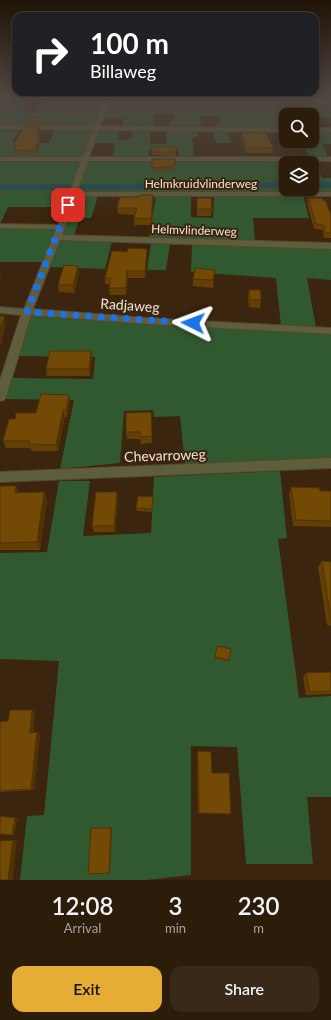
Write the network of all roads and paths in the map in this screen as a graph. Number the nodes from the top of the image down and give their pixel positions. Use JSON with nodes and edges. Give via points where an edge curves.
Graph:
{"nodes":[{"id":1,"x":94,"y":135,"type":"edge"},
{"id":2,"x":331,"y":158,"type":"edge"},
{"id":3,"x":0,"y":159,"type":"edge"},
{"id":4,"x":84,"y":160,"type":"junction"},
{"id":5,"x":72,"y":194,"type":"junction"},
{"id":6,"x":331,"y":194,"type":"edge"},
{"id":7,"x":0,"y":226,"type":"edge"},
{"id":8,"x":60,"y":227,"type":"junction"},
{"id":9,"x":57,"y":237,"type":"junction"},
{"id":10,"x":331,"y":246,"type":"edge"},
{"id":11,"x":0,"y":310,"type":"edge"},
{"id":12,"x":27,"y":312,"type":"junction"},
{"id":13,"x":331,"y":331,"type":"edge"},
{"id":14,"x":0,"y":397,"type":"edge"},
{"id":15,"x":331,"y":463,"type":"edge"},
{"id":16,"x":0,"y":477,"type":"edge"}],
"edges":[{"from":1,"to":4,"type":"street"},
{"from":2,"to":4,"type":"street"},
{"from":3,"to":4,"type":"street"},
{"from":4,"to":5,"type":"street"},
{"from":5,"to":6,"type":"street","name":"Helmkruidvlinderweg"},
{"from":5,"to":8,"type":"street"},
{"from":7,"to":8,"type":"street"},
{"from":8,"to":9,"type":"street"},
{"from":9,"to":10,"type":"street","name":"Helmvlinderweg"},
{"from":9,"to":12,"type":"street"},
{"from":11,"to":12,"type":"street","name":"Radjaweg"},
{"from":12,"to":13,"type":"street","name":"Radjaweg"},
{"from":12,"to":14,"type":"street"},
{"from":15,"to":16,"type":"street","name":"Chevarroweg"}]}
